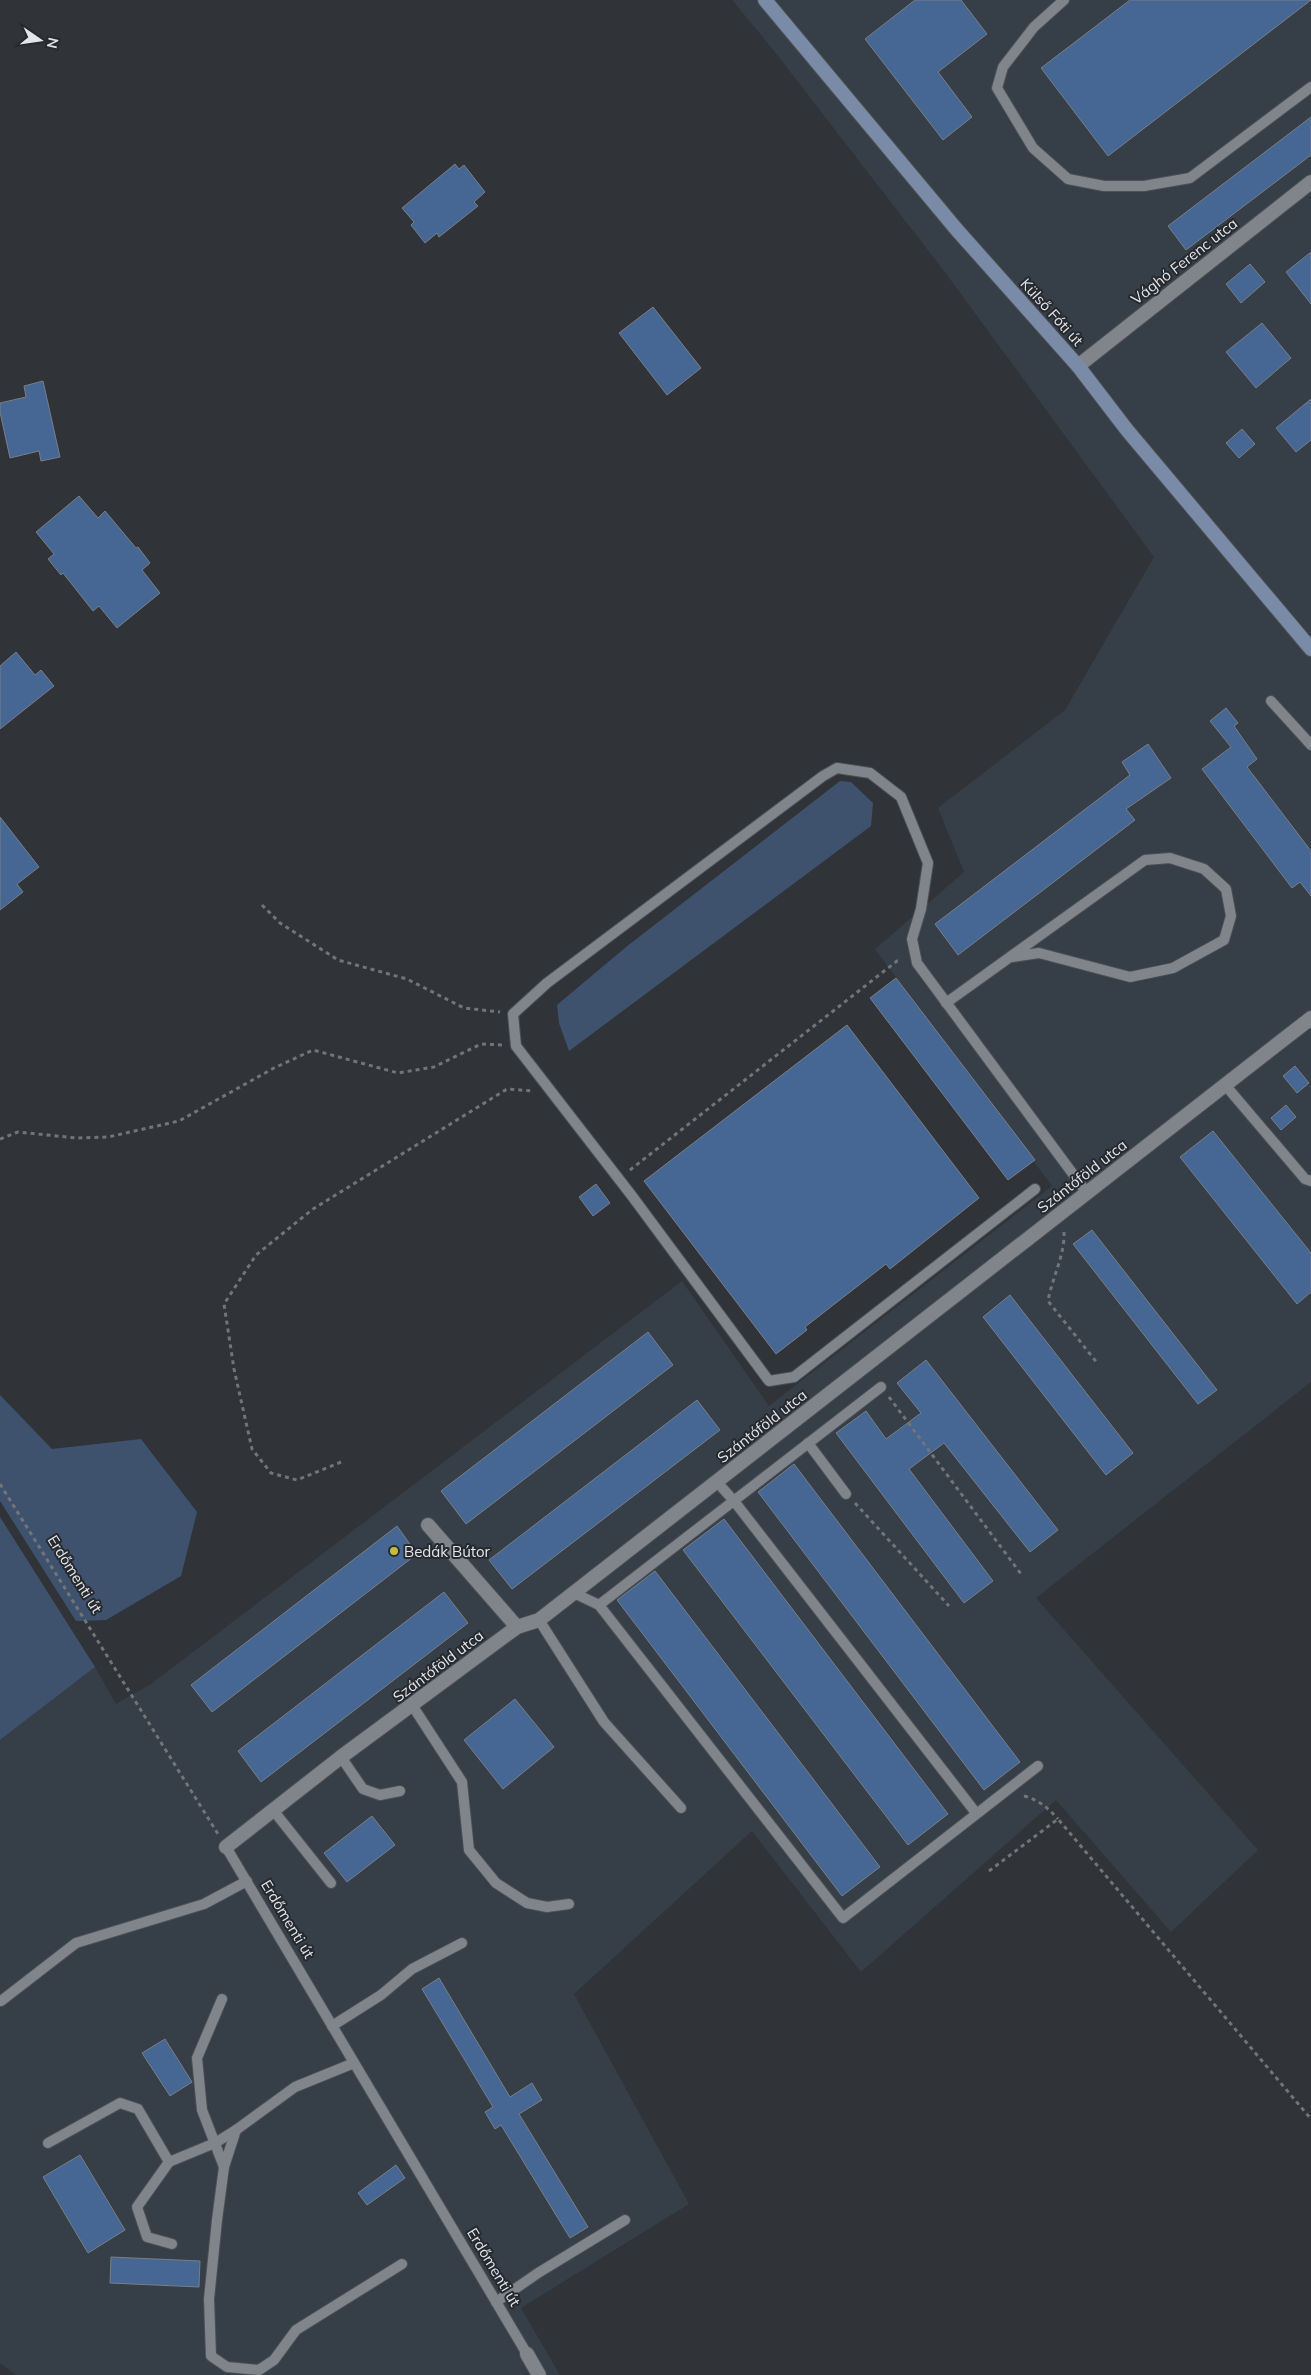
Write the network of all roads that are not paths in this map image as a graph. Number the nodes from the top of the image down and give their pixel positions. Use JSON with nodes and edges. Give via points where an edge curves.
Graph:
{"nodes":[{"id":1,"x":765,"y":0,"type":"edge"},
{"id":2,"x":1064,"y":0,"type":"edge"},
{"id":3,"x":1311,"y":86,"type":"edge"},
{"id":4,"x":1311,"y":182,"type":"edge"},
{"id":5,"x":1078,"y":366,"type":"junction"},
{"id":6,"x":1311,"y":649,"type":"edge"},
{"id":7,"x":1271,"y":701,"type":"dead end"},
{"id":8,"x":1311,"y":745,"type":"edge"},
{"id":9,"x":1012,"y":957,"type":"junction"},
{"id":10,"x":946,"y":1003,"type":"junction"},
{"id":11,"x":1311,"y":1018,"type":"edge"},
{"id":12,"x":1226,"y":1086,"type":"junction"},
{"id":13,"x":1311,"y":1182,"type":"edge"},
{"id":14,"x":1035,"y":1189,"type":"dead end"},
{"id":15,"x":1086,"y":1193,"type":"junction"},
{"id":16,"x":881,"y":1386,"type":"road end"},
{"id":17,"x":808,"y":1443,"type":"junction"},
{"id":18,"x":717,"y":1482,"type":"junction"},
{"id":19,"x":846,"y":1494,"type":"road end"},
{"id":20,"x":734,"y":1501,"type":"junction"},
{"id":21,"x":428,"y":1525,"type":"dead end"},
{"id":22,"x":574,"y":1593,"type":"junction"},
{"id":23,"x":599,"y":1605,"type":"junction"},
{"id":24,"x":539,"y":1620,"type":"junction"},
{"id":25,"x":517,"y":1627,"type":"junction"},
{"id":26,"x":412,"y":1706,"type":"junction"},
{"id":27,"x":340,"y":1757,"type":"junction"},
{"id":28,"x":1038,"y":1766,"type":"dead end"},
{"id":29,"x":400,"y":1791,"type":"dead end"},
{"id":30,"x":681,"y":1808,"type":"dead end"},
{"id":31,"x":273,"y":1810,"type":"junction"},
{"id":32,"x":976,"y":1813,"type":"junction"},
{"id":33,"x":226,"y":1847,"type":"joint"},
{"id":34,"x":246,"y":1881,"type":"junction"},
{"id":35,"x":331,"y":1883,"type":"dead end"},
{"id":36,"x":568,"y":1904,"type":"dead end"},
{"id":37,"x":462,"y":1943,"type":"dead end"},
{"id":38,"x":222,"y":1999,"type":"dead end"},
{"id":39,"x":1,"y":2001,"type":"dead end"},
{"id":40,"x":332,"y":2026,"type":"junction"},
{"id":41,"x":354,"y":2063,"type":"junction"},
{"id":42,"x":236,"y":2130,"type":"junction"},
{"id":43,"x":48,"y":2143,"type":"dead end"},
{"id":44,"x":215,"y":2143,"type":"junction"},
{"id":45,"x":169,"y":2162,"type":"junction"},
{"id":46,"x":224,"y":2167,"type":"junction"},
{"id":47,"x":625,"y":2220,"type":"dead end"},
{"id":48,"x":172,"y":2244,"type":"dead end"},
{"id":49,"x":402,"y":2264,"type":"dead end"},
{"id":50,"x":496,"y":2302,"type":"junction"},
{"id":51,"x":526,"y":2354,"type":"joint"},
{"id":52,"x":539,"y":2375,"type":"edge"}],
"edges":[{"from":1,"to":5,"type":"main road","name":"Külső Fóti út","via":[[957,230]]},
{"from":2,"to":3,"type":"lane","via":[[1034,26],[1003,68],[997,88],[1033,148],[1068,179],[1112,186],[1144,186],[1190,178]]},
{"from":4,"to":5,"type":"street","name":"Vághó Ferenc utca"},
{"from":5,"to":6,"type":"main road","name":"Külső Fóti út","via":[[1127,430]]},
{"from":7,"to":8,"type":"lane"},
{"from":9,"to":9,"type":"lane","via":[[1145,860],[1170,858],[1204,869],[1226,889],[1232,916],[1224,940],[1173,968],[1130,978],[1040,953]]},
{"from":9,"to":10,"type":"lane"},
{"from":10,"to":14,"type":"lane","via":[[917,963],[912,940],[921,909],[928,863],[901,797],[870,773],[837,768],[554,977],[513,1014],[516,1046],[769,1381],[794,1377]]},
{"from":10,"to":15,"type":"lane"},
{"from":11,"to":12,"type":"street","name":"Szántóföld utca"},
{"from":12,"to":13,"type":"lane","via":[[1305,1179]]},
{"from":12,"to":15,"type":"street","name":"Szántóföld utca"},
{"from":15,"to":18,"type":"street","name":"Szántóföld utca"},
{"from":16,"to":17,"type":"lane"},
{"from":17,"to":19,"type":"lane"},
{"from":17,"to":20,"type":"lane"},
{"from":18,"to":20,"type":"lane"},
{"from":18,"to":22,"type":"street","name":"Szántóföld utca"},
{"from":20,"to":23,"type":"lane"},
{"from":20,"to":32,"type":"lane"},
{"from":21,"to":25,"type":"street"},
{"from":22,"to":23,"type":"lane"},
{"from":22,"to":24,"type":"street","name":"Szántóföld utca"},
{"from":23,"to":32,"type":"lane","via":[[843,1918]]},
{"from":24,"to":25,"type":"street","name":"Szántóföld utca"},
{"from":24,"to":30,"type":"lane","via":[[604,1722]]},
{"from":25,"to":26,"type":"street","name":"Szántóföld utca"},
{"from":26,"to":27,"type":"street","name":"Szántóföld utca"},
{"from":26,"to":36,"type":"lane","via":[[462,1782],[469,1850],[496,1883],[528,1903],[547,1907]]},
{"from":27,"to":29,"type":"lane","via":[[363,1789],[380,1795]]},
{"from":27,"to":31,"type":"street","name":"Szántóföld utca"},
{"from":28,"to":32,"type":"lane"},
{"from":31,"to":33,"type":"street","name":"Szántóföld utca"},
{"from":31,"to":35,"type":"lane"},
{"from":33,"to":34,"type":"lane","name":"Erdőmenti út"},
{"from":34,"to":39,"type":"lane","via":[[204,1904],[76,1944]]},
{"from":34,"to":40,"type":"lane","name":"Erdőmenti út"},
{"from":37,"to":40,"type":"lane","via":[[412,1969],[381,1995]]},
{"from":38,"to":44,"type":"lane","via":[[197,2058],[202,2110]]},
{"from":40,"to":41,"type":"lane","name":"Erdőmenti út"},
{"from":41,"to":42,"type":"lane","via":[[295,2087]]},
{"from":41,"to":50,"type":"lane","name":"Erdőmenti út"},
{"from":42,"to":44,"type":"lane"},
{"from":42,"to":46,"type":"lane"},
{"from":43,"to":45,"type":"lane","via":[[120,2103],[138,2109]]},
{"from":44,"to":45,"type":"lane"},
{"from":44,"to":46,"type":"lane"},
{"from":45,"to":48,"type":"lane","via":[[137,2207],[148,2237]]},
{"from":46,"to":49,"type":"lane","via":[[209,2299],[211,2356],[227,2367],[259,2370],[274,2360],[296,2330]]},
{"from":47,"to":50,"type":"lane"},
{"from":50,"to":51,"type":"lane","name":"Erdőmenti út"},
{"from":51,"to":52,"type":"street","name":"Erdőmenti út"}]}
